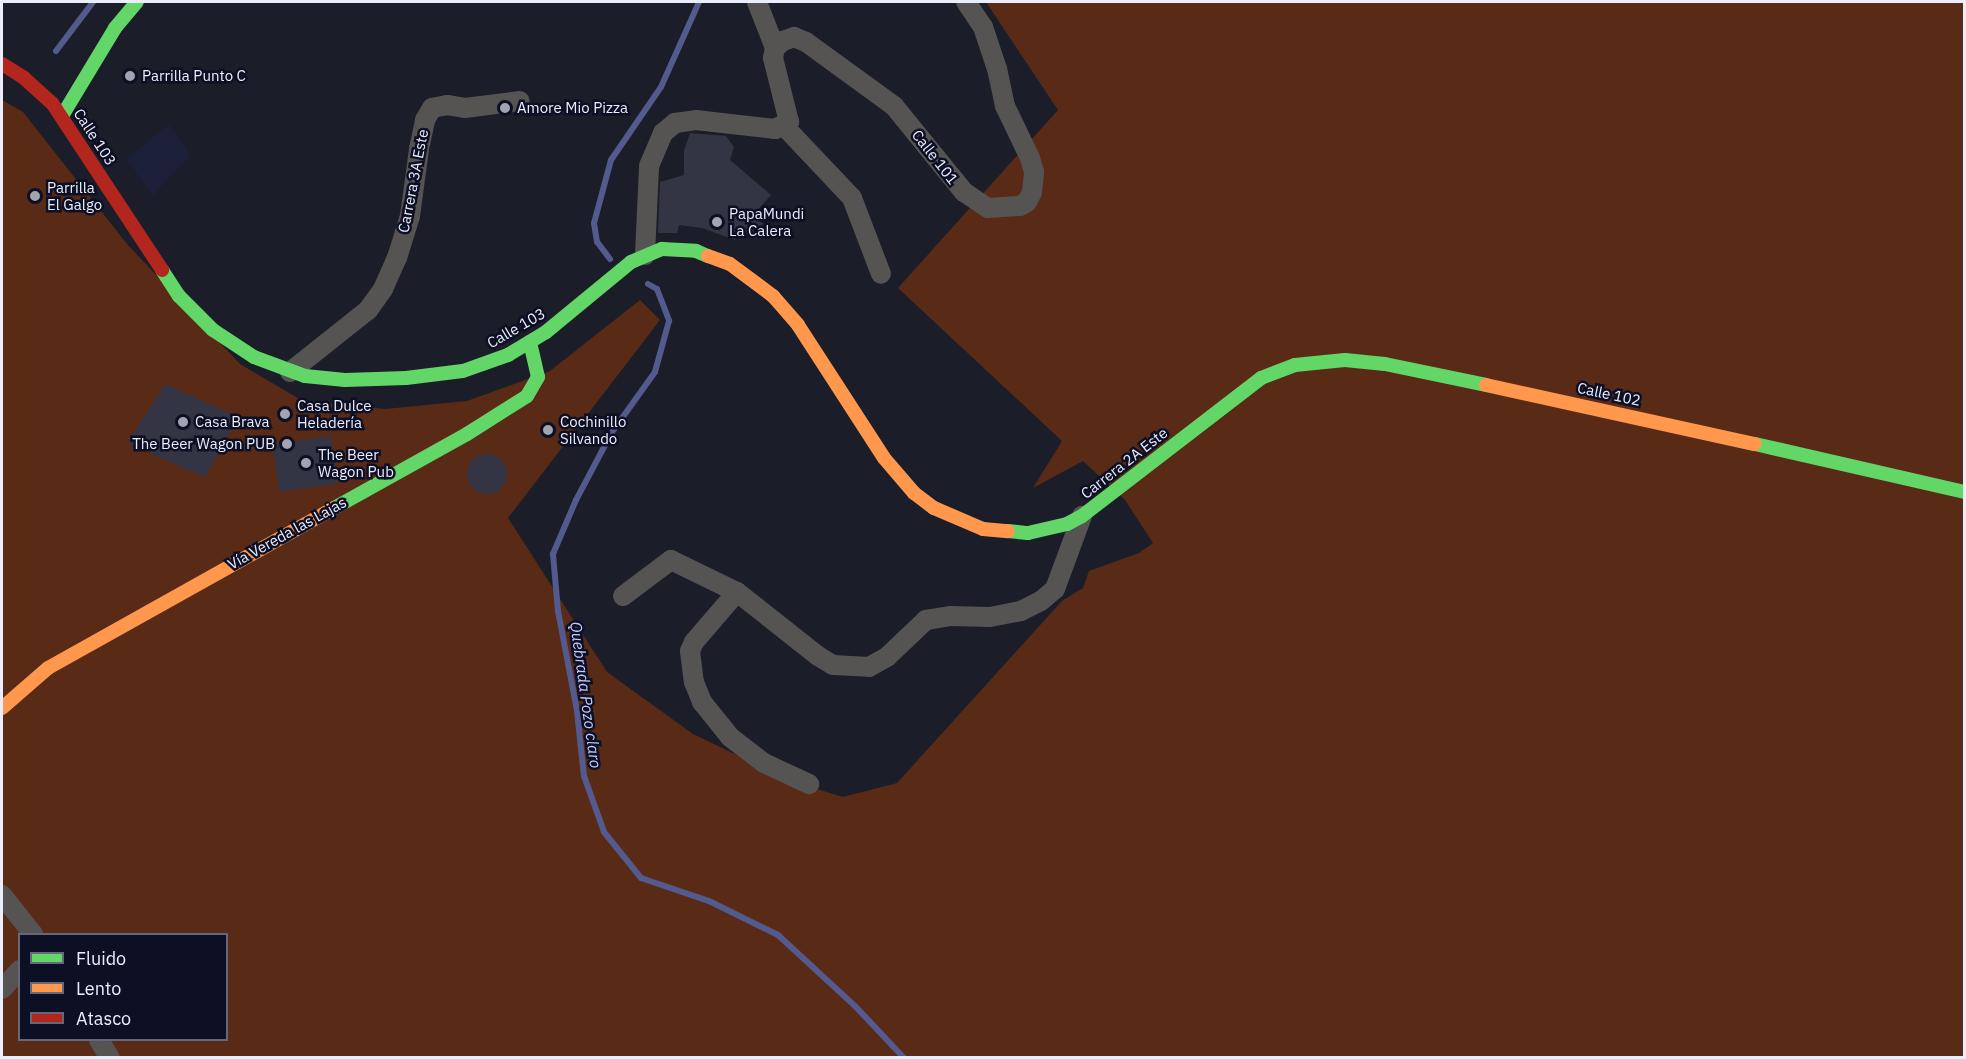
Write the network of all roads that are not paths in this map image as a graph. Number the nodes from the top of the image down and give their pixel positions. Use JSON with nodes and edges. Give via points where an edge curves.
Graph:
{"nodes":[{"id":1,"x":137,"y":2,"type":"edge"},
{"id":2,"x":757,"y":2,"type":"edge"},
{"id":3,"x":966,"y":2,"type":"edge"},
{"id":4,"x":776,"y":48,"type":"junction"},
{"id":5,"x":2,"y":64,"type":"edge"},
{"id":6,"x":520,"y":101,"type":"dead end"},
{"id":7,"x":62,"y":116,"type":"junction"},
{"id":8,"x":784,"y":126,"type":"junction"},
{"id":9,"x":645,"y":255,"type":"junction"},
{"id":10,"x":881,"y":274,"type":"dead end"},
{"id":11,"x":530,"y":342,"type":"junction"},
{"id":12,"x":290,"y":372,"type":"junction"},
{"id":13,"x":1248,"y":387,"type":"joint"},
{"id":14,"x":1965,"y":492,"type":"edge"},
{"id":15,"x":1083,"y":516,"type":"junction"},
{"id":16,"x":1007,"y":533,"type":"joint"},
{"id":17,"x":737,"y":592,"type":"junction"},
{"id":18,"x":623,"y":596,"type":"dead end"},
{"id":19,"x":2,"y":708,"type":"edge"},
{"id":20,"x":809,"y":784,"type":"dead end"},
{"id":21,"x":2,"y":895,"type":"edge"},
{"id":22,"x":32,"y":933,"type":"edge"},
{"id":23,"x":18,"y":972,"type":"edge"},
{"id":24,"x":2,"y":989,"type":"edge"},
{"id":25,"x":100,"y":1041,"type":"edge"},
{"id":26,"x":110,"y":1058,"type":"edge"}],
"edges":[{"from":1,"to":7,"type":"main road","via":[[115,28]]},
{"from":2,"to":4,"type":"street"},
{"from":3,"to":4,"type":"street","name":"Calle 101","via":[[983,27],[1005,106],[1034,172],[1032,192],[1020,206],[988,208],[964,192],[894,106],[806,42],[794,37]]},
{"from":4,"to":8,"type":"street","via":[[772,58],[789,114],[789,122]]},
{"from":5,"to":7,"type":"main road","name":"Calle 103","via":[[39,90]]},
{"from":6,"to":12,"type":"street","name":"Carrera 3A Este","via":[[432,108],[425,120],[419,149],[410,216],[383,289],[368,309]]},
{"from":7,"to":12,"type":"main road","name":"Calle 103","via":[[194,314],[232,344]]},
{"from":8,"to":9,"type":"street","via":[[775,129],[696,120],[675,123],[663,133],[649,166]]},
{"from":8,"to":10,"type":"street","via":[[852,198]]},
{"from":9,"to":11,"type":"main road","name":"Calle 103","via":[[612,276],[559,323]]},
{"from":9,"to":16,"type":"main road","name":"Calle 103","via":[[672,248],[696,250],[753,278],[798,325],[898,476],[934,508],[960,522]]},
{"from":11,"to":12,"type":"main road","name":"Calle 103","via":[[487,364],[434,376],[345,380]]},
{"from":11,"to":19,"type":"main road","name":"Vía Vereda las Lajas","via":[[538,377],[527,396],[467,434],[48,668]]},
{"from":13,"to":14,"type":"main road","name":"Calle 102","via":[[1279,370],[1316,361],[1385,364],[1662,422]]},
{"from":13,"to":15,"type":"main road","name":"Carrera 2A Este"},
{"from":15,"to":16,"type":"main road","name":"Carrera 2A Este","via":[[1046,531]]},
{"from":15,"to":17,"type":"street","via":[[1055,589],[1041,601],[1022,611],[990,617],[927,620],[887,657],[869,666],[833,665]]},
{"from":17,"to":18,"type":"street","via":[[671,560]]},
{"from":17,"to":20,"type":"street","via":[[694,642],[690,651],[694,682],[702,702],[730,737],[764,764]]},
{"from":21,"to":22,"type":"street"},
{"from":23,"to":24,"type":"street"},
{"from":25,"to":26,"type":"street"}]}
